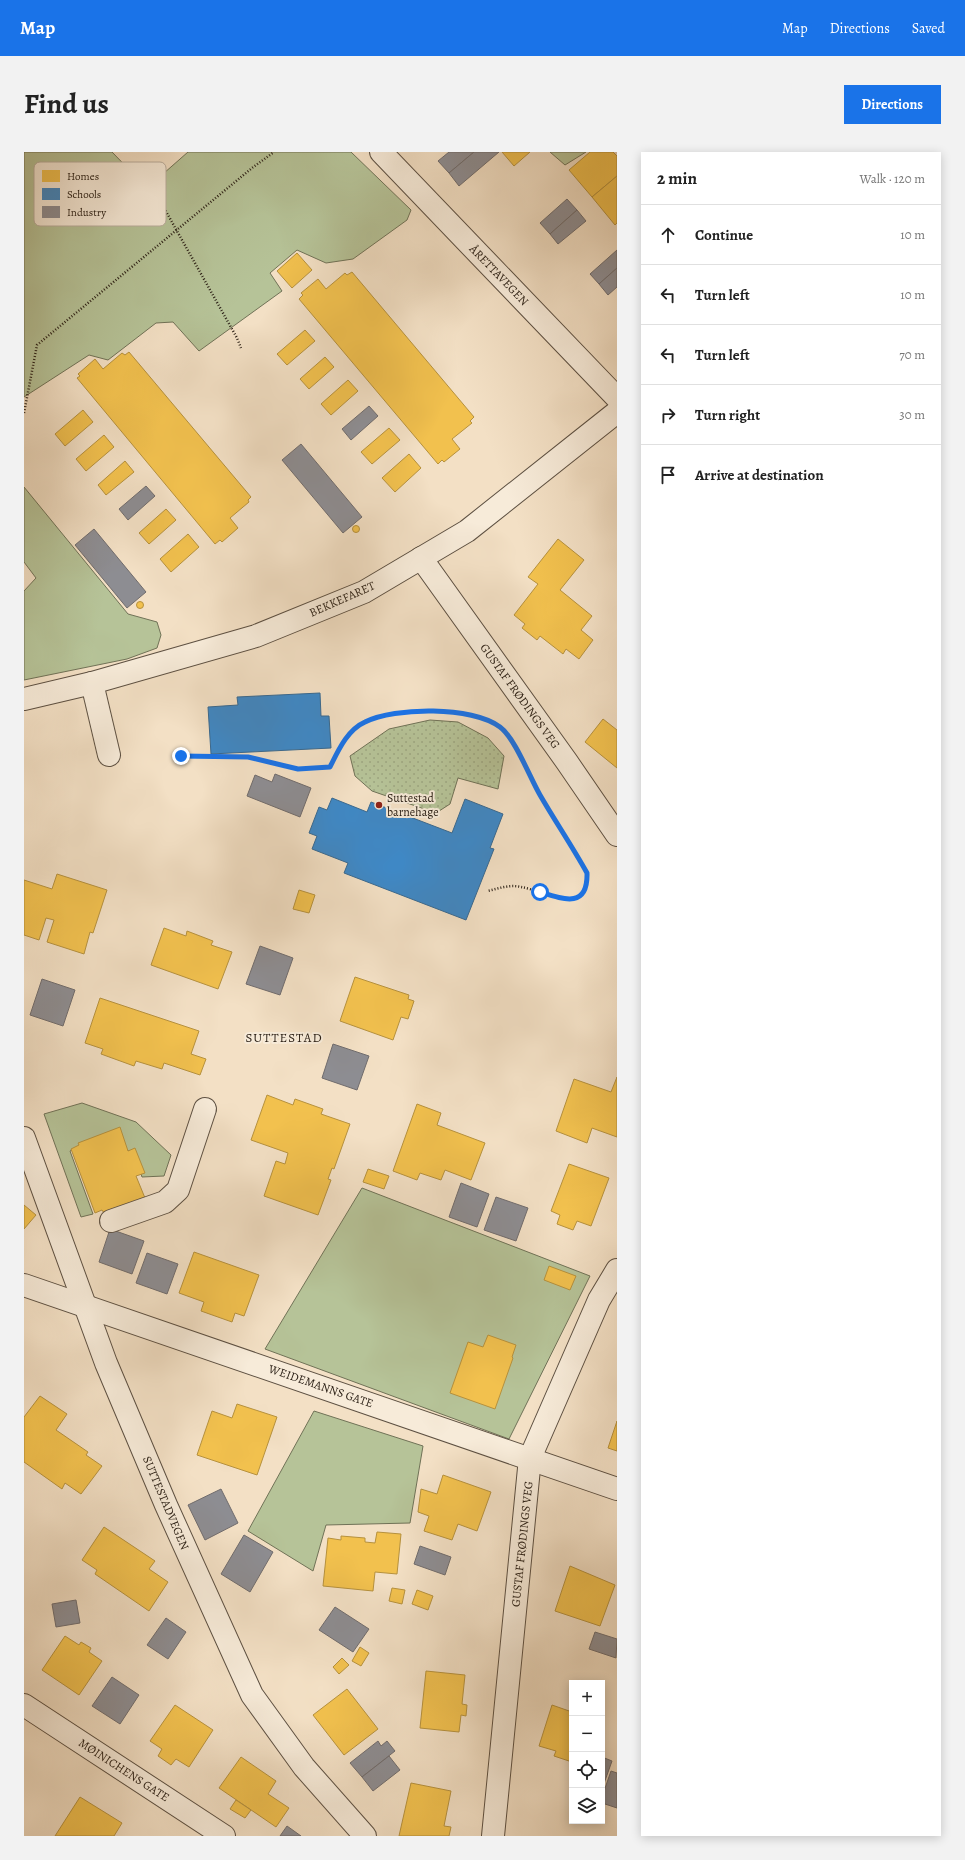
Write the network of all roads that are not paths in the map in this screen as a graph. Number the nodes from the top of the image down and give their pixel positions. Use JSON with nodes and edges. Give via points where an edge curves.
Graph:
{"nodes":[{"id":1,"x":381,"y":152,"type":"edge"},
{"id":2,"x":617,"y":398,"type":"edge"},
{"id":3,"x":617,"y":412,"type":"edge"},
{"id":4,"x":421,"y":558,"type":"junction"},
{"id":5,"x":92,"y":683,"type":"junction"},
{"id":6,"x":24,"y":699,"type":"edge"},
{"id":7,"x":109,"y":755,"type":"dead end"},
{"id":8,"x":617,"y":835,"type":"edge"},
{"id":9,"x":205,"y":1109,"type":"dead end"},
{"id":10,"x":24,"y":1138,"type":"edge"},
{"id":11,"x":111,"y":1221,"type":"dead end"},
{"id":12,"x":617,"y":1270,"type":"edge"},
{"id":13,"x":24,"y":1285,"type":"edge"},
{"id":14,"x":84,"y":1304,"type":"junction"},
{"id":15,"x":530,"y":1458,"type":"junction"},
{"id":16,"x":617,"y":1489,"type":"edge"},
{"id":17,"x":24,"y":1705,"type":"edge"},
{"id":18,"x":224,"y":1836,"type":"edge"},
{"id":19,"x":365,"y":1836,"type":"edge"},
{"id":20,"x":493,"y":1836,"type":"edge"}],
"edges":[{"from":1,"to":2,"type":"street","name":"ÅRETTAVEGEN"},
{"from":3,"to":4,"type":"street","name":"BEKKEFARET","via":[[467,531]]},
{"from":4,"to":5,"type":"street","name":"BEKKEFARET","via":[[364,592],[256,636]]},
{"from":4,"to":8,"type":"street","name":"GUSTAF FRØDINGS VEG"},
{"from":5,"to":6,"type":"street","name":"BEKKEFARET"},
{"from":5,"to":7,"type":"street"},
{"from":9,"to":11,"type":"street","via":[[178,1190],[165,1202]]},
{"from":10,"to":14,"type":"street","name":"SUTTESTADVEGEN"},
{"from":12,"to":15,"type":"street","name":"GUSTAF FRØDINGS VEG","via":[[599,1300]]},
{"from":13,"to":14,"type":"street","name":"WEIDEMANNS GATE"},
{"from":14,"to":15,"type":"street","name":"WEIDEMANNS GATE"},
{"from":14,"to":19,"type":"street","name":"SUTTESTADVEGEN","via":[[106,1364],[166,1505],[252,1694],[304,1767]]},
{"from":15,"to":16,"type":"street","name":"WEIDEMANNS GATE"},
{"from":15,"to":20,"type":"street","name":"GUSTAF FRØDINGS VEG"},
{"from":17,"to":18,"type":"street","name":"MØINICHENS GATE"}]}
